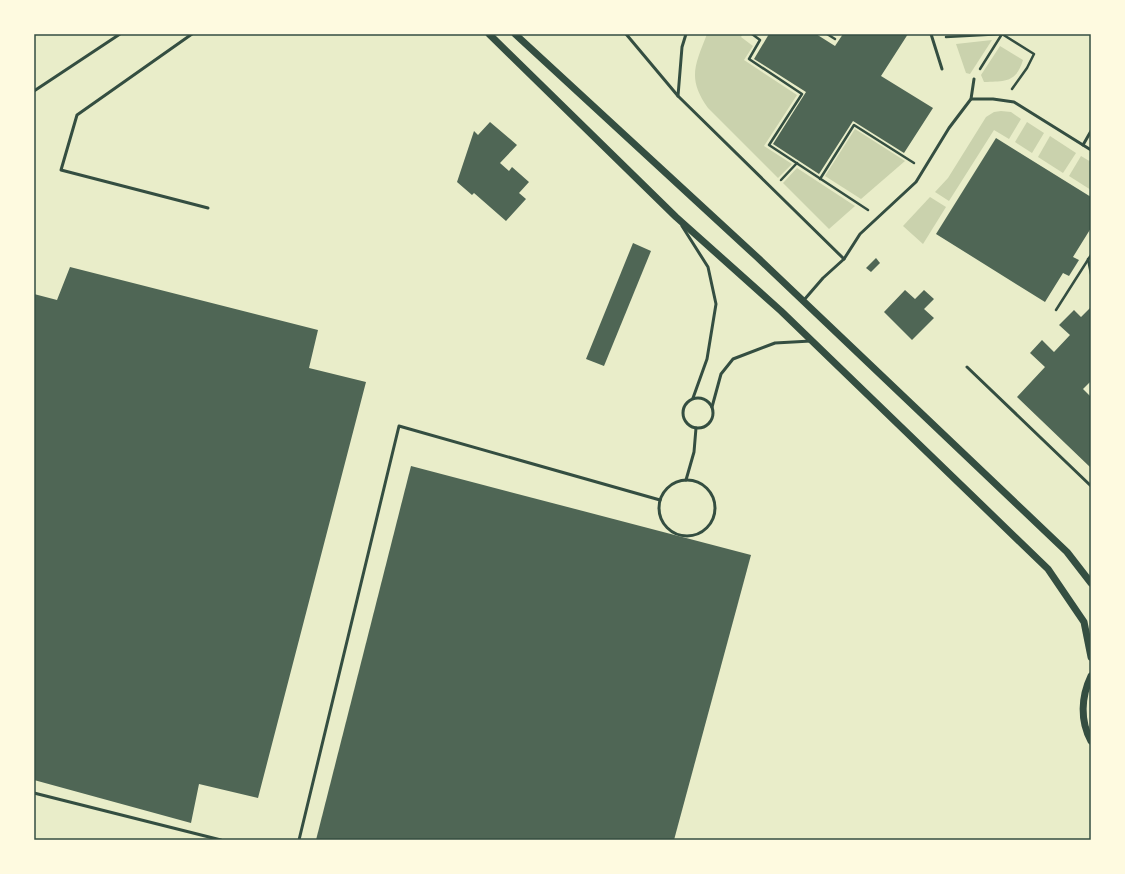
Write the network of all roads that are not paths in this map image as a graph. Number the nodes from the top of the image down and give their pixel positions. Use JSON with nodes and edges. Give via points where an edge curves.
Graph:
{"nodes":[{"id":1,"x":120,"y":34,"type":"edge"},
{"id":2,"x":192,"y":34,"type":"edge"},
{"id":3,"x":489,"y":34,"type":"edge"},
{"id":4,"x":515,"y":34,"type":"edge"},
{"id":5,"x":626,"y":34,"type":"edge"},
{"id":6,"x":686,"y":34,"type":"edge"},
{"id":7,"x":932,"y":36,"type":"edge"},
{"id":8,"x":942,"y":69,"type":"dead end"},
{"id":9,"x":974,"y":79,"type":"road end"},
{"id":10,"x":34,"y":91,"type":"edge"},
{"id":11,"x":678,"y":96,"type":"junction"},
{"id":12,"x":971,"y":99,"type":"junction"},
{"id":13,"x":1091,"y":131,"type":"edge"},
{"id":14,"x":1082,"y":145,"type":"junction"},
{"id":15,"x":1091,"y":150,"type":"edge"},
{"id":16,"x":208,"y":208,"type":"dead end"},
{"id":17,"x":676,"y":217,"type":"junction"},
{"id":18,"x":844,"y":259,"type":"junction"},
{"id":19,"x":802,"y":301,"type":"junction"},
{"id":20,"x":811,"y":341,"type":"junction"},
{"id":21,"x":967,"y":367,"type":"dead end"},
{"id":22,"x":693,"y":398,"type":"junction"},
{"id":23,"x":712,"y":407,"type":"junction"},
{"id":24,"x":696,"y":428,"type":"junction"},
{"id":25,"x":686,"y":480,"type":"junction"},
{"id":26,"x":1091,"y":486,"type":"edge"},
{"id":27,"x":660,"y":500,"type":"junction"},
{"id":28,"x":1091,"y":583,"type":"edge"},
{"id":29,"x":1091,"y":657,"type":"edge"},
{"id":30,"x":1091,"y":676,"type":"edge"},
{"id":31,"x":1091,"y":741,"type":"edge"},
{"id":32,"x":34,"y":793,"type":"edge"},
{"id":33,"x":221,"y":840,"type":"edge"},
{"id":34,"x":299,"y":840,"type":"edge"}],
"edges":[{"from":1,"to":10,"type":"lane"},
{"from":2,"to":16,"type":"lane","via":[[77,115],[61,170]]},
{"from":3,"to":17,"type":"street"},
{"from":4,"to":19,"type":"street"},
{"from":5,"to":11,"type":"lane"},
{"from":6,"to":11,"type":"lane","via":[[682,47]]},
{"from":7,"to":8,"type":"lane"},
{"from":9,"to":12,"type":"lane"},
{"from":11,"to":18,"type":"lane"},
{"from":12,"to":14,"type":"lane","via":[[1014,102]]},
{"from":12,"to":18,"type":"lane","via":[[949,128],[916,182],[860,234]]},
{"from":13,"to":14,"type":"lane"},
{"from":14,"to":15,"type":"lane"},
{"from":17,"to":20,"type":"street"},
{"from":17,"to":22,"type":"lane","via":[[708,267],[716,304],[707,359]]},
{"from":18,"to":19,"type":"lane"},
{"from":19,"to":28,"type":"street","via":[[1067,552]]},
{"from":20,"to":23,"type":"lane","via":[[775,343],[733,359],[721,374]]},
{"from":20,"to":29,"type":"street","via":[[1048,569],[1084,622]]},
{"from":21,"to":26,"type":"lane"},
{"from":22,"to":23,"type":"lane","via":[[707,400]]},
{"from":22,"to":24,"type":"lane","via":[[684,405],[683,416],[688,424]]},
{"from":23,"to":24,"type":"lane","via":[[710,422]]},
{"from":24,"to":25,"type":"lane","via":[[694,452]]},
{"from":25,"to":27,"type":"lane","via":[[667,488]]},
{"from":25,"to":27,"type":"lane","via":[[701,484],[713,497],[714,516],[702,532],[684,537],[667,529],[659,513]]},
{"from":27,"to":34,"type":"lane","via":[[399,426]]},
{"from":30,"to":31,"type":"street","via":[[1083,704],[1084,722]]},
{"from":32,"to":33,"type":"lane"}]}
